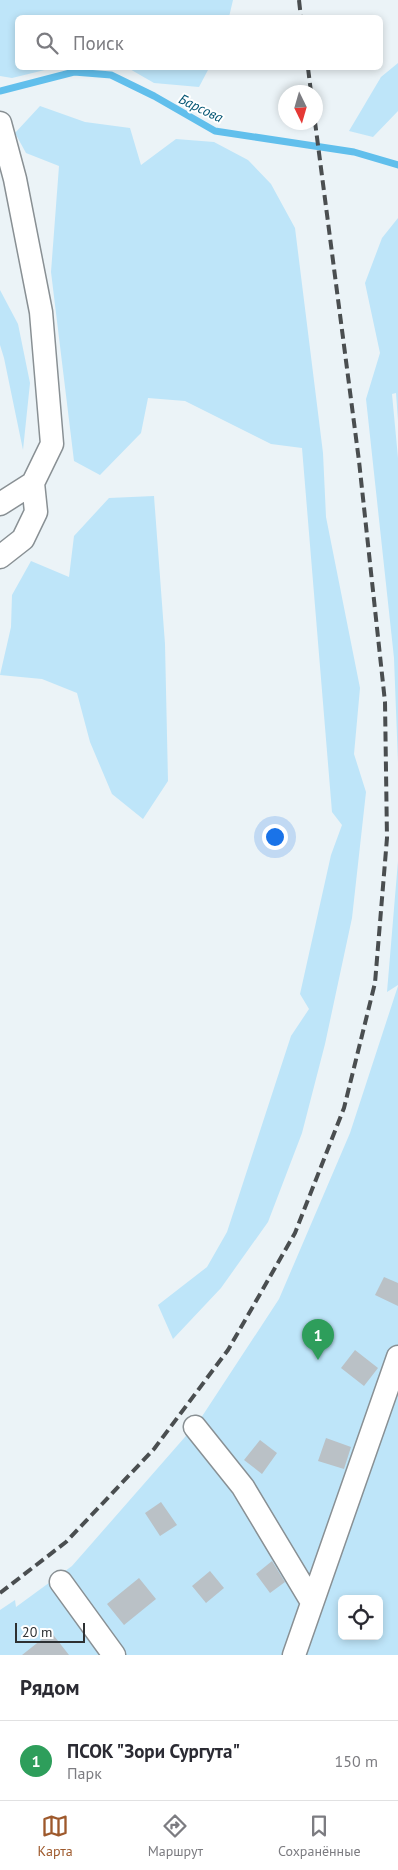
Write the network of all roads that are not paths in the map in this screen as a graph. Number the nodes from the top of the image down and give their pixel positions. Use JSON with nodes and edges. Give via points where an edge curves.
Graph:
{"nodes":[{"id":1,"x":2,"y":128,"type":"edge"},
{"id":2,"x":33,"y":483,"type":"junction"},
{"id":3,"x":0,"y":504,"type":"edge"},
{"id":4,"x":0,"y":557,"type":"edge"},
{"id":5,"x":398,"y":1357,"type":"edge"},
{"id":6,"x":195,"y":1427,"type":"dead end"},
{"id":7,"x":61,"y":1582,"type":"dead end"},
{"id":8,"x":312,"y":1602,"type":"junction"},
{"id":9,"x":114,"y":1655,"type":"edge"},
{"id":10,"x":294,"y":1655,"type":"edge"}],
"edges":[{"from":1,"to":2,"type":"street","via":[[16,179],[41,312],[52,434],[52,444]]},
{"from":2,"to":3,"type":"street"},
{"from":2,"to":4,"type":"street","via":[[36,512],[23,539]]},
{"from":5,"to":8,"type":"street"},
{"from":6,"to":8,"type":"street","via":[[242,1486]]},
{"from":7,"to":9,"type":"street"},
{"from":8,"to":10,"type":"street"}]}
